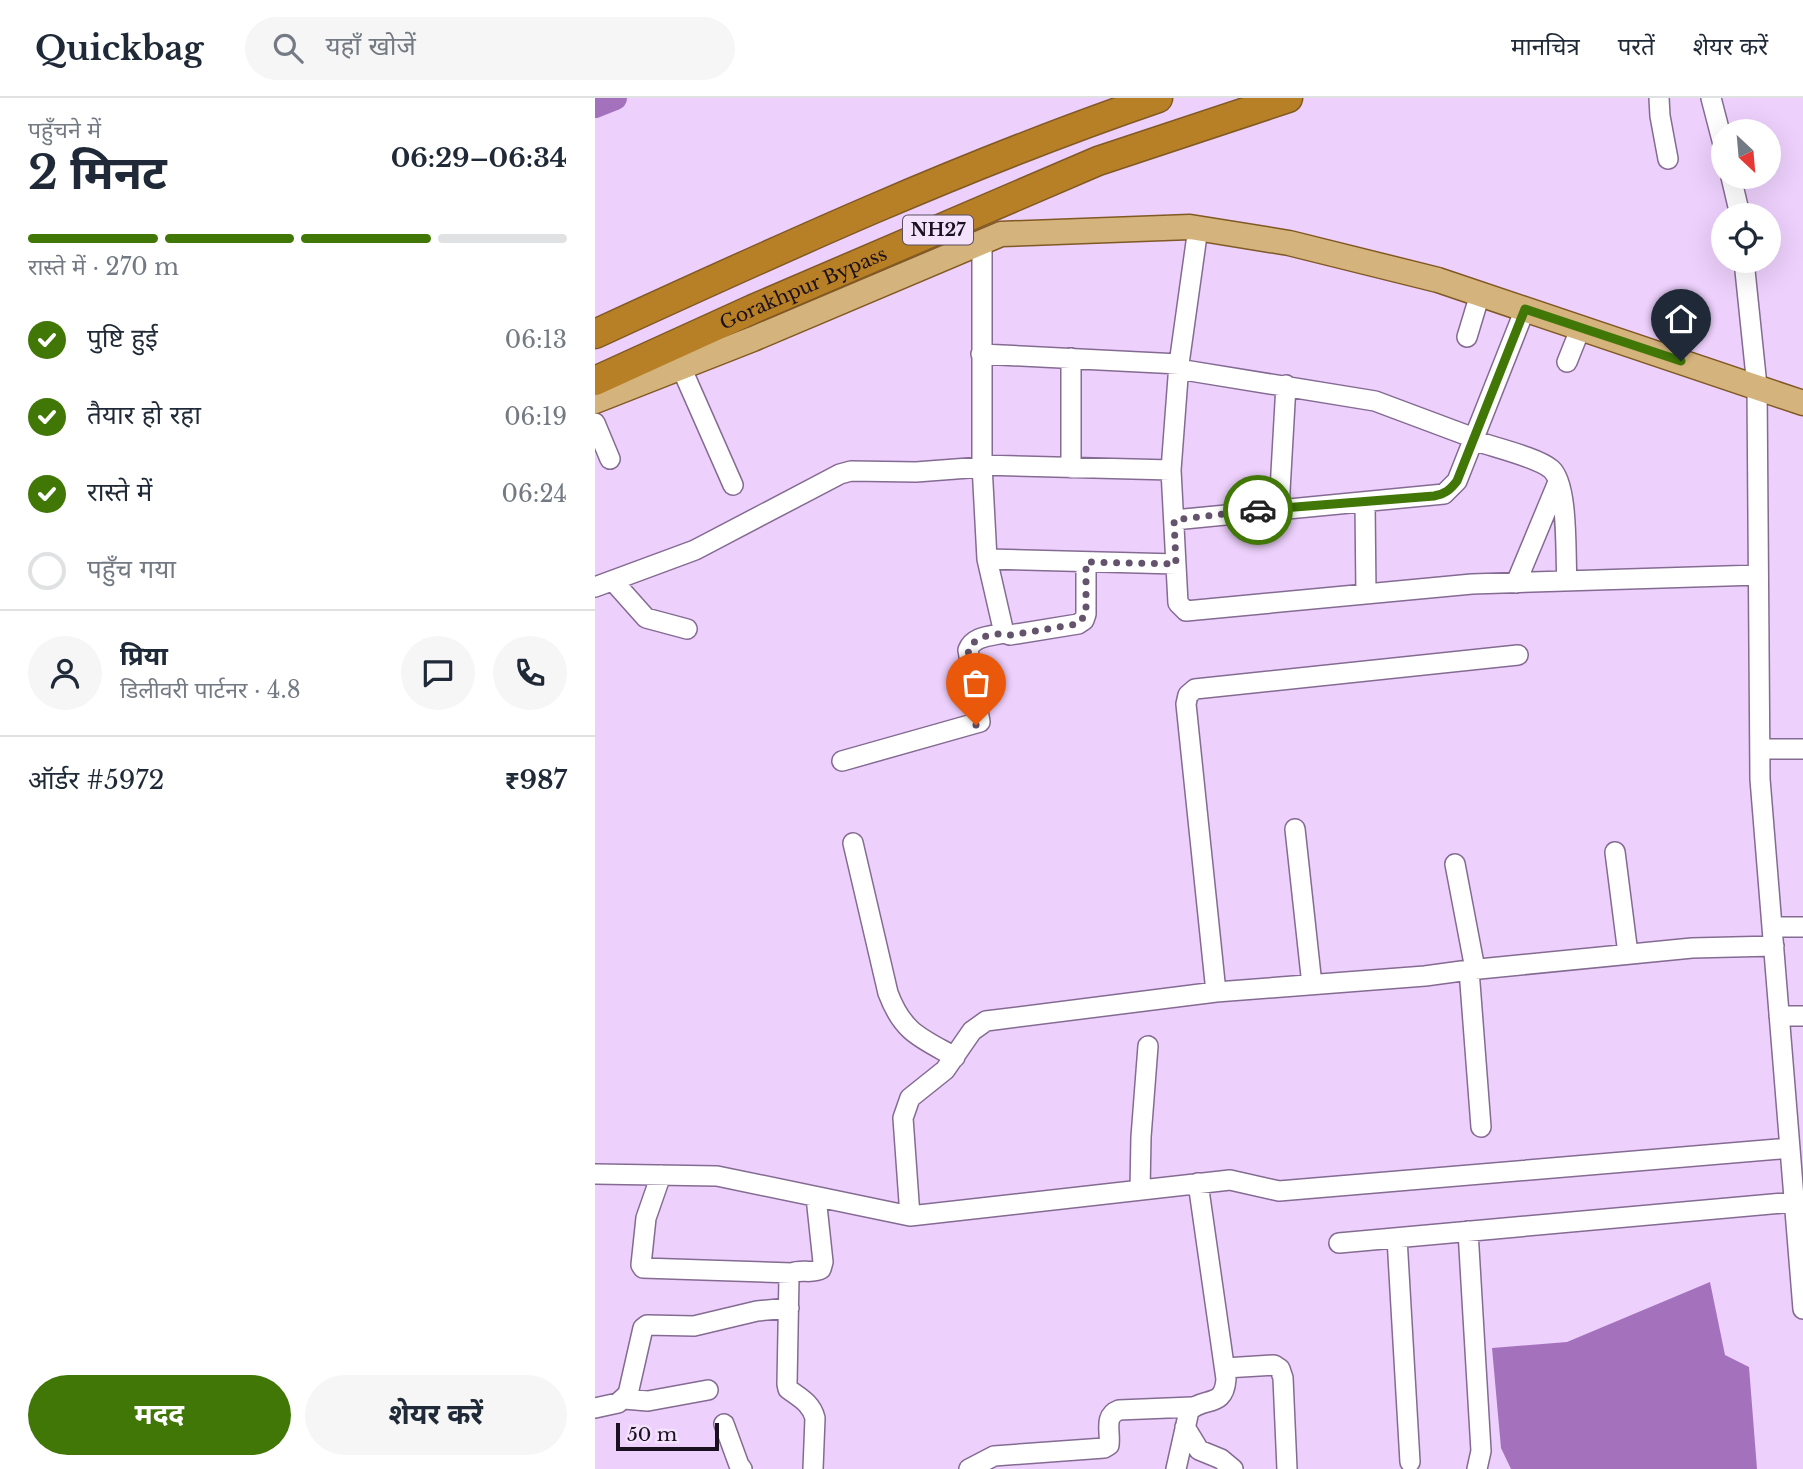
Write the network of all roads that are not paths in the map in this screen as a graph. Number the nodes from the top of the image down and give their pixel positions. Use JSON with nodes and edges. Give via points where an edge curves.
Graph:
{"nodes":[{"id":1,"x":1158,"y":98,"type":"edge"},
{"id":2,"x":1288,"y":98,"type":"edge"},
{"id":3,"x":1659,"y":98,"type":"edge"},
{"id":4,"x":1711,"y":98,"type":"edge"},
{"id":5,"x":1716,"y":119,"type":"edge"},
{"id":6,"x":1668,"y":159,"type":"dead end"},
{"id":7,"x":1198,"y":228,"type":"junction"},
{"id":8,"x":982,"y":242,"type":"junction"},
{"id":9,"x":1745,"y":273,"type":"edge"},
{"id":10,"x":1480,"y":294,"type":"junction"},
{"id":11,"x":1525,"y":309,"type":"junction"},
{"id":12,"x":1581,"y":327,"type":"junction"},
{"id":13,"x":595,"y":334,"type":"edge"},
{"id":14,"x":1467,"y":337,"type":"dead end"},
{"id":15,"x":981,"y":354,"type":"junction"},
{"id":16,"x":1071,"y":358,"type":"junction"},
{"id":17,"x":1567,"y":362,"type":"dead end"},
{"id":18,"x":1179,"y":366,"type":"junction"},
{"id":19,"x":681,"y":367,"type":"junction"},
{"id":20,"x":595,"y":381,"type":"edge"},
{"id":21,"x":1286,"y":385,"type":"junction"},
{"id":22,"x":1756,"y":386,"type":"junction"},
{"id":23,"x":595,"y":401,"type":"edge"},
{"id":24,"x":1803,"y":403,"type":"edge"},
{"id":25,"x":595,"y":423,"type":"edge"},
{"id":26,"x":1474,"y":439,"type":"junction"},
{"id":27,"x":610,"y":459,"type":"dead end"},
{"id":28,"x":982,"y":466,"type":"junction"},
{"id":29,"x":1071,"y":468,"type":"junction"},
{"id":30,"x":1171,"y":470,"type":"junction"},
{"id":31,"x":1559,"y":481,"type":"junction"},
{"id":32,"x":733,"y":485,"type":"dead end"},
{"id":33,"x":1365,"y":503,"type":"junction"},
{"id":34,"x":1279,"y":508,"type":"junction"},
{"id":35,"x":1174,"y":520,"type":"junction"},
{"id":36,"x":987,"y":559,"type":"junction"},
{"id":37,"x":1086,"y":562,"type":"junction"},
{"id":38,"x":1176,"y":564,"type":"junction"},
{"id":39,"x":1758,"y":575,"type":"junction"},
{"id":40,"x":1567,"y":581,"type":"junction"},
{"id":41,"x":1516,"y":583,"type":"junction"},
{"id":42,"x":604,"y":584,"type":"edge"},
{"id":43,"x":1366,"y":594,"type":"junction"},
{"id":44,"x":687,"y":629,"type":"dead end"},
{"id":45,"x":1004,"y":633,"type":"junction"},
{"id":46,"x":1518,"y":655,"type":"dead end"},
{"id":47,"x":1760,"y":749,"type":"junction"},
{"id":48,"x":1803,"y":749,"type":"edge"},
{"id":49,"x":842,"y":761,"type":"dead end"},
{"id":50,"x":1295,"y":830,"type":"dead end"},
{"id":51,"x":853,"y":843,"type":"dead end"},
{"id":52,"x":1615,"y":852,"type":"dead end"},
{"id":53,"x":1455,"y":864,"type":"dead end"},
{"id":54,"x":1803,"y":928,"type":"edge"},
{"id":55,"x":1773,"y":937,"type":"junction"},
{"id":56,"x":1628,"y":954,"type":"junction"},
{"id":57,"x":1472,"y":970,"type":"junction"},
{"id":58,"x":1312,"y":985,"type":"junction"},
{"id":59,"x":1216,"y":992,"type":"junction"},
{"id":60,"x":1779,"y":1016,"type":"junction"},
{"id":61,"x":1803,"y":1016,"type":"edge"},
{"id":62,"x":1148,"y":1046,"type":"dead end"},
{"id":63,"x":955,"y":1057,"type":"junction"},
{"id":64,"x":1481,"y":1127,"type":"dead end"},
{"id":65,"x":1790,"y":1148,"type":"junction"},
{"id":66,"x":595,"y":1174,"type":"edge"},
{"id":67,"x":661,"y":1175,"type":"junction"},
{"id":68,"x":1198,"y":1183,"type":"junction"},
{"id":69,"x":1140,"y":1190,"type":"junction"},
{"id":70,"x":1797,"y":1190,"type":"edge"},
{"id":71,"x":816,"y":1197,"type":"junction"},
{"id":72,"x":910,"y":1216,"type":"junction"},
{"id":73,"x":1468,"y":1231,"type":"junction"},
{"id":74,"x":1397,"y":1238,"type":"junction"},
{"id":75,"x":1339,"y":1243,"type":"dead end"},
{"id":76,"x":792,"y":1272,"type":"junction"},
{"id":77,"x":789,"y":1308,"type":"junction"},
{"id":78,"x":1803,"y":1309,"type":"edge"},
{"id":79,"x":1225,"y":1368,"type":"junction"},
{"id":80,"x":708,"y":1390,"type":"dead end"},
{"id":81,"x":625,"y":1399,"type":"junction"},
{"id":82,"x":1192,"y":1407,"type":"junction"},
{"id":83,"x":595,"y":1408,"type":"edge"},
{"id":84,"x":724,"y":1424,"type":"dead end"},
{"id":85,"x":1185,"y":1427,"type":"junction"},
{"id":86,"x":1410,"y":1462,"type":"dead end"},
{"id":87,"x":742,"y":1469,"type":"edge"},
{"id":88,"x":813,"y":1469,"type":"edge"},
{"id":89,"x":968,"y":1469,"type":"edge"},
{"id":90,"x":1176,"y":1469,"type":"edge"},
{"id":91,"x":1233,"y":1469,"type":"edge"},
{"id":92,"x":1287,"y":1469,"type":"edge"},
{"id":93,"x":1477,"y":1469,"type":"edge"}],
"edges":[{"from":1,"to":13,"type":"highway","number":"NH27","via":[[932,183]]},
{"from":2,"to":20,"type":"highway","name":"Gorakhpur Bypass","number":"NH27","via":[[1098,161]]},
{"from":3,"to":6,"type":"street"},
{"from":4,"to":5,"type":"street"},
{"from":7,"to":8,"type":"main road","via":[[1001,234]]},
{"from":7,"to":10,"type":"main road","via":[[1289,243]]},
{"from":7,"to":18,"type":"street"},
{"from":8,"to":15,"type":"street"},
{"from":8,"to":19,"type":"main road"},
{"from":9,"to":22,"type":"street"},
{"from":10,"to":11,"type":"main road"},
{"from":10,"to":14,"type":"street"},
{"from":11,"to":12,"type":"main road"},
{"from":11,"to":26,"type":"street"},
{"from":12,"to":17,"type":"street"},
{"from":12,"to":22,"type":"main road"},
{"from":15,"to":16,"type":"street"},
{"from":15,"to":28,"type":"street"},
{"from":16,"to":18,"type":"street"},
{"from":16,"to":29,"type":"street"},
{"from":18,"to":21,"type":"street"},
{"from":18,"to":30,"type":"street"},
{"from":19,"to":23,"type":"main road"},
{"from":19,"to":32,"type":"street"},
{"from":21,"to":26,"type":"street","via":[[1375,401]]},
{"from":21,"to":34,"type":"street"},
{"from":22,"to":24,"type":"main road"},
{"from":22,"to":39,"type":"street"},
{"from":25,"to":27,"type":"street"},
{"from":26,"to":31,"type":"street","via":[[1543,464]]},
{"from":26,"to":33,"type":"street","via":[[1457,481],[1444,494]]},
{"from":28,"to":29,"type":"street"},
{"from":28,"to":36,"type":"street"},
{"from":28,"to":42,"type":"street","via":[[840,474],[695,550]]},
{"from":29,"to":30,"type":"street"},
{"from":30,"to":35,"type":"street"},
{"from":31,"to":40,"type":"street"},
{"from":31,"to":41,"type":"street"},
{"from":33,"to":34,"type":"street"},
{"from":33,"to":43,"type":"street"},
{"from":34,"to":35,"type":"street"},
{"from":35,"to":38,"type":"street"},
{"from":36,"to":37,"type":"street"},
{"from":36,"to":45,"type":"street"},
{"from":37,"to":38,"type":"street"},
{"from":37,"to":45,"type":"street","via":[[1084,620]]},
{"from":38,"to":43,"type":"street","via":[[1178,603],[1186,611]]},
{"from":39,"to":40,"type":"street"},
{"from":39,"to":47,"type":"street"},
{"from":40,"to":41,"type":"street"},
{"from":41,"to":43,"type":"street"},
{"from":42,"to":44,"type":"street","via":[[646,618]]},
{"from":45,"to":49,"type":"street","via":[[976,640],[968,650],[980,722]]},
{"from":46,"to":59,"type":"street","via":[[1195,689],[1188,695]]},
{"from":47,"to":48,"type":"street"},
{"from":47,"to":55,"type":"street"},
{"from":50,"to":58,"type":"street"},
{"from":51,"to":63,"type":"street","via":[[894,1009],[913,1033]]},
{"from":52,"to":56,"type":"street"},
{"from":53,"to":57,"type":"street"},
{"from":54,"to":55,"type":"street"},
{"from":55,"to":56,"type":"street"},
{"from":55,"to":60,"type":"street"},
{"from":56,"to":57,"type":"street"},
{"from":57,"to":58,"type":"street"},
{"from":57,"to":64,"type":"street"},
{"from":58,"to":59,"type":"street"},
{"from":59,"to":63,"type":"street","via":[[986,1021],[972,1031]]},
{"from":60,"to":61,"type":"street"},
{"from":60,"to":65,"type":"street"},
{"from":62,"to":69,"type":"street"},
{"from":63,"to":72,"type":"street","via":[[905,1107]]},
{"from":65,"to":68,"type":"street","via":[[1279,1191],[1230,1180]]},
{"from":65,"to":70,"type":"street"},
{"from":66,"to":67,"type":"street"},
{"from":67,"to":71,"type":"street","via":[[717,1176]]},
{"from":67,"to":76,"type":"street","via":[[646,1218],[643,1268]]},
{"from":68,"to":69,"type":"street"},
{"from":68,"to":79,"type":"street"},
{"from":69,"to":72,"type":"street"},
{"from":70,"to":73,"type":"street"},
{"from":70,"to":78,"type":"street"},
{"from":71,"to":72,"type":"street"},
{"from":71,"to":76,"type":"street","via":[[821,1269]]},
{"from":73,"to":74,"type":"street"},
{"from":73,"to":93,"type":"street","via":[[1481,1451]]},
{"from":74,"to":75,"type":"street"},
{"from":74,"to":86,"type":"street"},
{"from":76,"to":77,"type":"street"},
{"from":77,"to":81,"type":"street","via":[[694,1326],[647,1325]]},
{"from":77,"to":88,"type":"street","via":[[787,1384],[813,1410]]},
{"from":79,"to":82,"type":"street","via":[[1225,1390],[1220,1397]]},
{"from":79,"to":92,"type":"street","via":[[1275,1365],[1280,1369]]},
{"from":80,"to":81,"type":"street","via":[[648,1401]]},
{"from":81,"to":83,"type":"street"},
{"from":82,"to":85,"type":"street"},
{"from":82,"to":89,"type":"street","via":[[1119,1410],[1109,1417],[1110,1441],[1104,1448],[994,1456]]},
{"from":84,"to":87,"type":"street"},
{"from":85,"to":90,"type":"street"},
{"from":85,"to":91,"type":"street","via":[[1199,1450]]}]}
